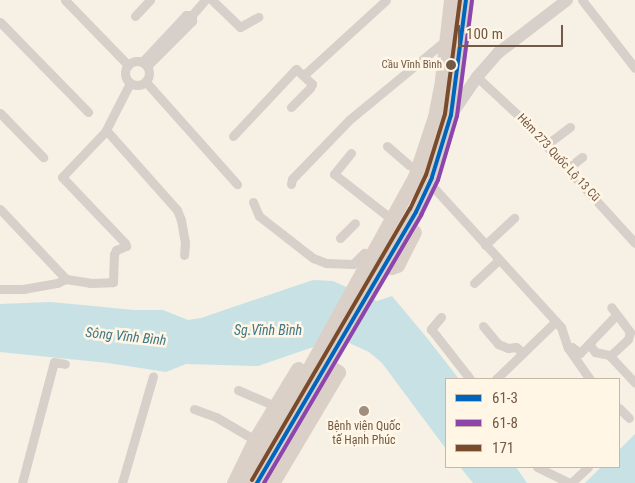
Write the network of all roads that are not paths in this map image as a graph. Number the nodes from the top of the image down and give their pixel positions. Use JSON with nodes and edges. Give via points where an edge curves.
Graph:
{"nodes":[{"id":1,"x":65,"y":0,"type":"edge"},
{"id":2,"x":150,"y":0,"type":"edge"},
{"id":3,"x":212,"y":0,"type":"edge"},
{"id":4,"x":386,"y":0,"type":"edge"},
{"id":5,"x":451,"y":0,"type":"edge"},
{"id":6,"x":466,"y":0,"type":"edge"},
{"id":7,"x":567,"y":0,"type":"edge"},
{"id":8,"x":582,"y":0,"type":"edge"},
{"id":9,"x":202,"y":1,"type":"edge"},
{"id":10,"x":135,"y":16,"type":"dead end"},
{"id":11,"x":258,"y":17,"type":"dead end"},
{"id":12,"x":0,"y":22,"type":"edge"},
{"id":13,"x":446,"y":40,"type":"junction"},
{"id":14,"x":145,"y":64,"type":"junction"},
{"id":15,"x":128,"y":65,"type":"junction"},
{"id":16,"x":635,"y":68,"type":"edge"},
{"id":17,"x":304,"y":75,"type":"junction"},
{"id":18,"x":477,"y":77,"type":"junction"},
{"id":19,"x":146,"y":82,"type":"junction"},
{"id":20,"x":130,"y":83,"type":"junction"},
{"id":21,"x":290,"y":107,"type":"dead end"},
{"id":22,"x":88,"y":112,"type":"dead end"},
{"id":23,"x":0,"y":113,"type":"edge"},
{"id":24,"x":435,"y":117,"type":"junction"},
{"id":25,"x":450,"y":121,"type":"junction"},
{"id":26,"x":570,"y":128,"type":"dead end"},
{"id":27,"x":106,"y":130,"type":"junction"},
{"id":28,"x":233,"y":136,"type":"dead end"},
{"id":29,"x":546,"y":145,"type":"junction"},
{"id":30,"x":387,"y":146,"type":"dead end"},
{"id":31,"x":351,"y":153,"type":"dead end"},
{"id":32,"x":43,"y":157,"type":"dead end"},
{"id":33,"x":582,"y":157,"type":"dead end"},
{"id":34,"x":410,"y":166,"type":"junction"},
{"id":35,"x":568,"y":168,"type":"junction"},
{"id":36,"x":237,"y":184,"type":"dead end"},
{"id":37,"x":291,"y":184,"type":"dead end"},
{"id":38,"x":435,"y":189,"type":"junction"},
{"id":39,"x":252,"y":202,"type":"dead end"},
{"id":40,"x":0,"y":209,"type":"edge"},
{"id":41,"x":385,"y":214,"type":"junction"},
{"id":42,"x":514,"y":218,"type":"dead end"},
{"id":43,"x":355,"y":223,"type":"dead end"},
{"id":44,"x":340,"y":238,"type":"dead end"},
{"id":45,"x":635,"y":243,"type":"edge"},
{"id":46,"x":485,"y":246,"type":"junction"},
{"id":47,"x":364,"y":253,"type":"junction"},
{"id":48,"x":184,"y":255,"type":"dead end"},
{"id":49,"x":498,"y":260,"type":"junction"},
{"id":50,"x":66,"y":279,"type":"junction"},
{"id":51,"x":474,"y":282,"type":"dead end"},
{"id":52,"x":0,"y":289,"type":"edge"},
{"id":53,"x":441,"y":316,"type":"dead end"},
{"id":54,"x":556,"y":321,"type":"junction"},
{"id":55,"x":483,"y":326,"type":"dead end"},
{"id":56,"x":589,"y":344,"type":"junction"},
{"id":57,"x":568,"y":348,"type":"junction"},
{"id":58,"x":523,"y":353,"type":"junction"},
{"id":59,"x":610,"y":356,"type":"junction"},
{"id":60,"x":65,"y":364,"type":"dead end"},
{"id":61,"x":153,"y":376,"type":"dead end"},
{"id":62,"x":469,"y":378,"type":"edge"},
{"id":63,"x":497,"y":378,"type":"edge"},
{"id":64,"x":589,"y":378,"type":"edge"},
{"id":65,"x":635,"y":383,"type":"edge"},
{"id":66,"x":238,"y":390,"type":"dead end"},
{"id":67,"x":275,"y":406,"type":"junction"},
{"id":68,"x":194,"y":409,"type":"dead end"},
{"id":69,"x":620,"y":409,"type":"edge"},
{"id":70,"x":629,"y":418,"type":"dead end"},
{"id":71,"x":255,"y":440,"type":"junction"},
{"id":72,"x":539,"y":468,"type":"edge"},
{"id":73,"x":587,"y":468,"type":"edge"},
{"id":74,"x":22,"y":483,"type":"edge"},
{"id":75,"x":122,"y":483,"type":"edge"},
{"id":76,"x":234,"y":483,"type":"edge"},
{"id":77,"x":246,"y":483,"type":"edge"},
{"id":78,"x":257,"y":483,"type":"edge"},
{"id":79,"x":272,"y":483,"type":"edge"},
{"id":80,"x":570,"y":483,"type":"edge"}],
"edges":[{"from":1,"to":15,"type":"street"},
{"from":2,"to":10,"type":"street"},
{"from":3,"to":11,"type":"street","via":[[240,27]]},
{"from":4,"to":17,"type":"street"},
{"from":5,"to":13,"type":"highway"},
{"from":6,"to":25,"type":"highway"},
{"from":7,"to":18,"type":"street","via":[[498,54]]},
{"from":8,"to":16,"type":"street"},
{"from":9,"to":14,"type":"street","via":[[192,14],[192,21]]},
{"from":12,"to":22,"type":"street"},
{"from":13,"to":24,"type":"highway"},
{"from":13,"to":37,"type":"street","via":[[349,120],[292,179]]},
{"from":14,"to":15,"type":"street","via":[[136,61]]},
{"from":14,"to":19,"type":"street","via":[[149,76]]},
{"from":15,"to":20,"type":"street","via":[[125,73]]},
{"from":17,"to":21,"type":"street","via":[[312,84]]},
{"from":17,"to":28,"type":"street","via":[[296,69]]},
{"from":18,"to":25,"type":"street"},
{"from":18,"to":29,"type":"street","name":"Hẻm 273 Quốc Lộ 13 Cũ"},
{"from":19,"to":20,"type":"street","via":[[140,86]]},
{"from":19,"to":36,"type":"street"},
{"from":20,"to":27,"type":"street"},
{"from":23,"to":32,"type":"street"},
{"from":24,"to":34,"type":"highway","via":[[423,131]]},
{"from":24,"to":77,"type":"highway","via":[[415,177]]},
{"from":25,"to":38,"type":"highway"},
{"from":25,"to":78,"type":"highway","via":[[432,177],[416,212]]},
{"from":26,"to":29,"type":"street"},
{"from":27,"to":48,"type":"street","via":[[176,210],[182,220]]},
{"from":27,"to":50,"type":"street","via":[[62,177],[126,246],[114,254],[114,282]]},
{"from":29,"to":35,"type":"street","name":"Hẻm 273 Quốc Lộ 13 Cũ"},
{"from":30,"to":34,"type":"street"},
{"from":31,"to":41,"type":"street","via":[[334,174]]},
{"from":33,"to":35,"type":"street"},
{"from":34,"to":41,"type":"highway"},
{"from":35,"to":45,"type":"street","name":"Hẻm 273 Quốc Lộ 13 Cũ"},
{"from":38,"to":46,"type":"street"},
{"from":38,"to":47,"type":"highway","via":[[397,264],[387,266]]},
{"from":39,"to":47,"type":"street","via":[[259,216],[313,258],[326,263],[353,264]]},
{"from":40,"to":50,"type":"street"},
{"from":41,"to":47,"type":"highway"},
{"from":42,"to":46,"type":"street"},
{"from":43,"to":44,"type":"street"},
{"from":46,"to":49,"type":"street"},
{"from":49,"to":51,"type":"street"},
{"from":49,"to":54,"type":"street"},
{"from":50,"to":52,"type":"street","via":[[23,289]]},
{"from":53,"to":62,"type":"street","via":[[431,329]]},
{"from":54,"to":57,"type":"street"},
{"from":54,"to":58,"type":"street"},
{"from":55,"to":58,"type":"street","via":[[498,344],[516,347]]},
{"from":56,"to":57,"type":"street","via":[[580,354],[572,347]]},
{"from":56,"to":59,"type":"street","via":[[594,352]]},
{"from":56,"to":59,"type":"street","via":[[613,311],[630,332],[628,340]]},
{"from":57,"to":64,"type":"street"},
{"from":58,"to":63,"type":"street"},
{"from":59,"to":65,"type":"street"},
{"from":60,"to":74,"type":"street","via":[[54,362]]},
{"from":61,"to":75,"type":"street"},
{"from":66,"to":67,"type":"street"},
{"from":67,"to":71,"type":"highway"},
{"from":67,"to":79,"type":"highway","via":[[308,353],[338,372]]},
{"from":68,"to":71,"type":"street","via":[[216,417]]},
{"from":69,"to":70,"type":"street"},
{"from":71,"to":76,"type":"highway"},
{"from":72,"to":80,"type":"street"},
{"from":73,"to":80,"type":"street"}]}
